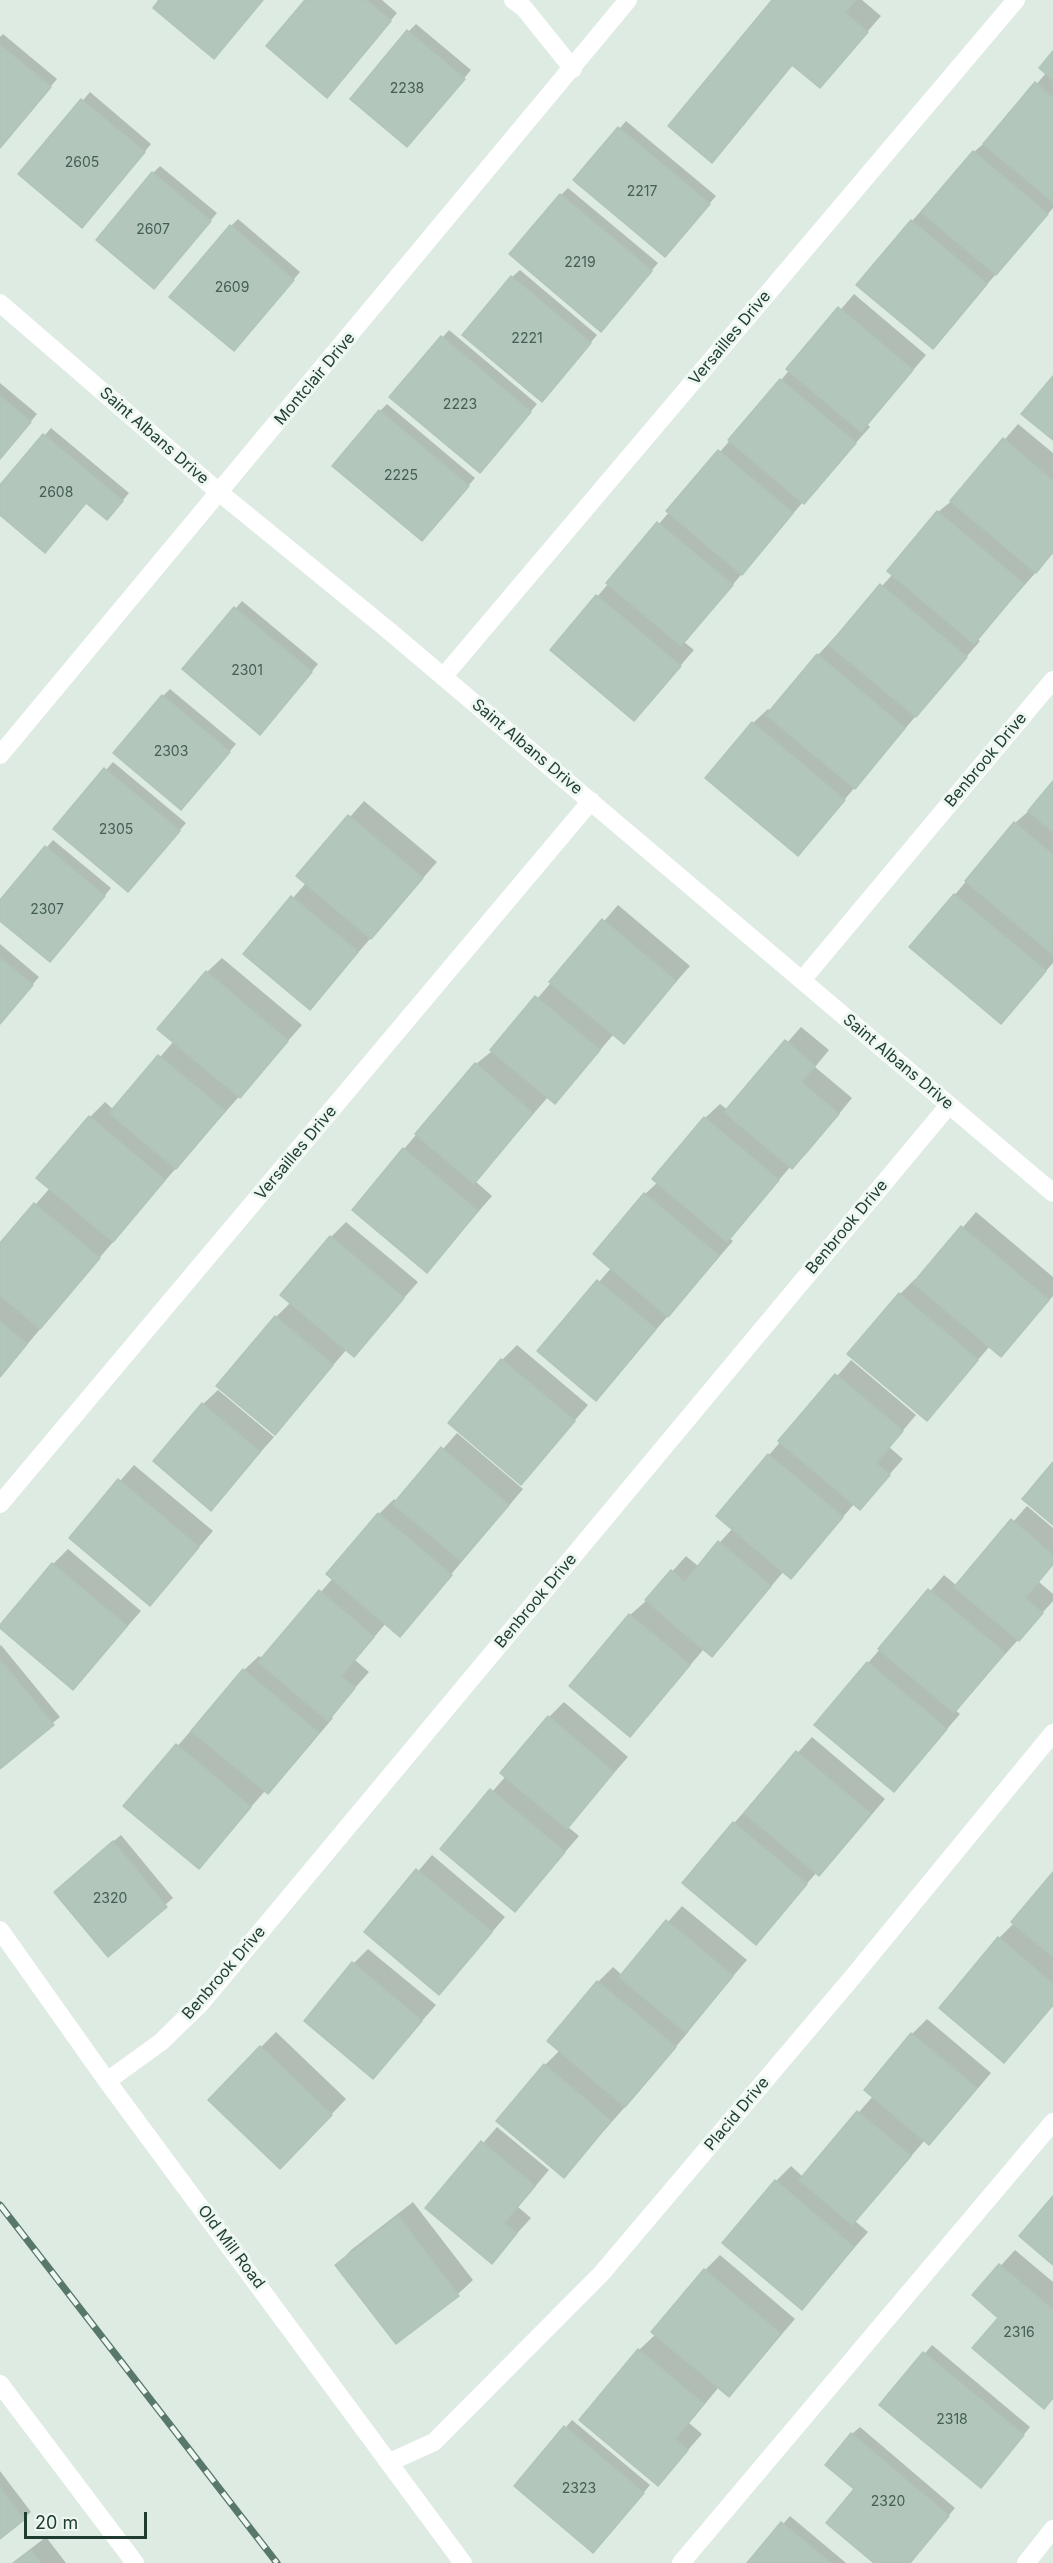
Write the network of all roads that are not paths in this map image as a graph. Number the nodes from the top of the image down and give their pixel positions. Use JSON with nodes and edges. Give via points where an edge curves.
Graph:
{"nodes":[{"id":1,"x":513,"y":0,"type":"edge"},
{"id":2,"x":628,"y":0,"type":"edge"},
{"id":3,"x":1016,"y":0,"type":"edge"},
{"id":4,"x":573,"y":69,"type":"junction"},
{"id":5,"x":0,"y":303,"type":"edge"},
{"id":6,"x":220,"y":493,"type":"junction"},
{"id":7,"x":443,"y":677,"type":"junction"},
{"id":8,"x":1053,"y":680,"type":"edge"},
{"id":9,"x":0,"y":755,"type":"edge"},
{"id":10,"x":591,"y":801,"type":"junction"},
{"id":11,"x":802,"y":979,"type":"junction"},
{"id":12,"x":949,"y":1104,"type":"junction"},
{"id":13,"x":1053,"y":1193,"type":"edge"},
{"id":14,"x":0,"y":1504,"type":"edge"},
{"id":15,"x":1053,"y":1733,"type":"edge"},
{"id":16,"x":0,"y":1930,"type":"edge"},
{"id":17,"x":107,"y":2081,"type":"junction"},
{"id":18,"x":1053,"y":2122,"type":"edge"},
{"id":19,"x":0,"y":2384,"type":"edge"},
{"id":20,"x":390,"y":2462,"type":"junction"},
{"id":21,"x":1053,"y":2529,"type":"edge"},
{"id":22,"x":135,"y":2563,"type":"edge"},
{"id":23,"x":463,"y":2563,"type":"edge"},
{"id":24,"x":681,"y":2563,"type":"edge"},
{"id":25,"x":1026,"y":2563,"type":"edge"}],
"edges":[{"from":1,"to":4,"type":"street","via":[[524,8]]},
{"from":2,"to":4,"type":"street","name":"Montclair Drive"},
{"from":3,"to":7,"type":"street","name":"Versailles Drive"},
{"from":4,"to":6,"type":"street","name":"Montclair Drive"},
{"from":5,"to":6,"type":"street","name":"Saint Albans Drive"},
{"from":6,"to":7,"type":"street","name":"Saint Albans Drive"},
{"from":6,"to":9,"type":"street","name":"Montclair Drive"},
{"from":7,"to":10,"type":"street","name":"Saint Albans Drive"},
{"from":8,"to":11,"type":"street","name":"Benbrook Drive"},
{"from":10,"to":11,"type":"street","name":"Saint Albans Drive"},
{"from":10,"to":14,"type":"street","name":"Versailles Drive"},
{"from":11,"to":12,"type":"street","name":"Saint Albans Drive"},
{"from":12,"to":13,"type":"street","name":"Saint Albans Drive"},
{"from":12,"to":17,"type":"street","name":"Benbrook Drive","via":[[201,2003],[161,2042]]},
{"from":15,"to":20,"type":"street","name":"Placid Drive","via":[[601,2274],[434,2442]]},
{"from":16,"to":17,"type":"street","name":"Old Mill Road"},
{"from":17,"to":20,"type":"street","name":"Old Mill Road"},
{"from":18,"to":24,"type":"street"},
{"from":19,"to":22,"type":"street"},
{"from":20,"to":23,"type":"street","name":"Old Mill Road"},
{"from":21,"to":25,"type":"street"}]}
